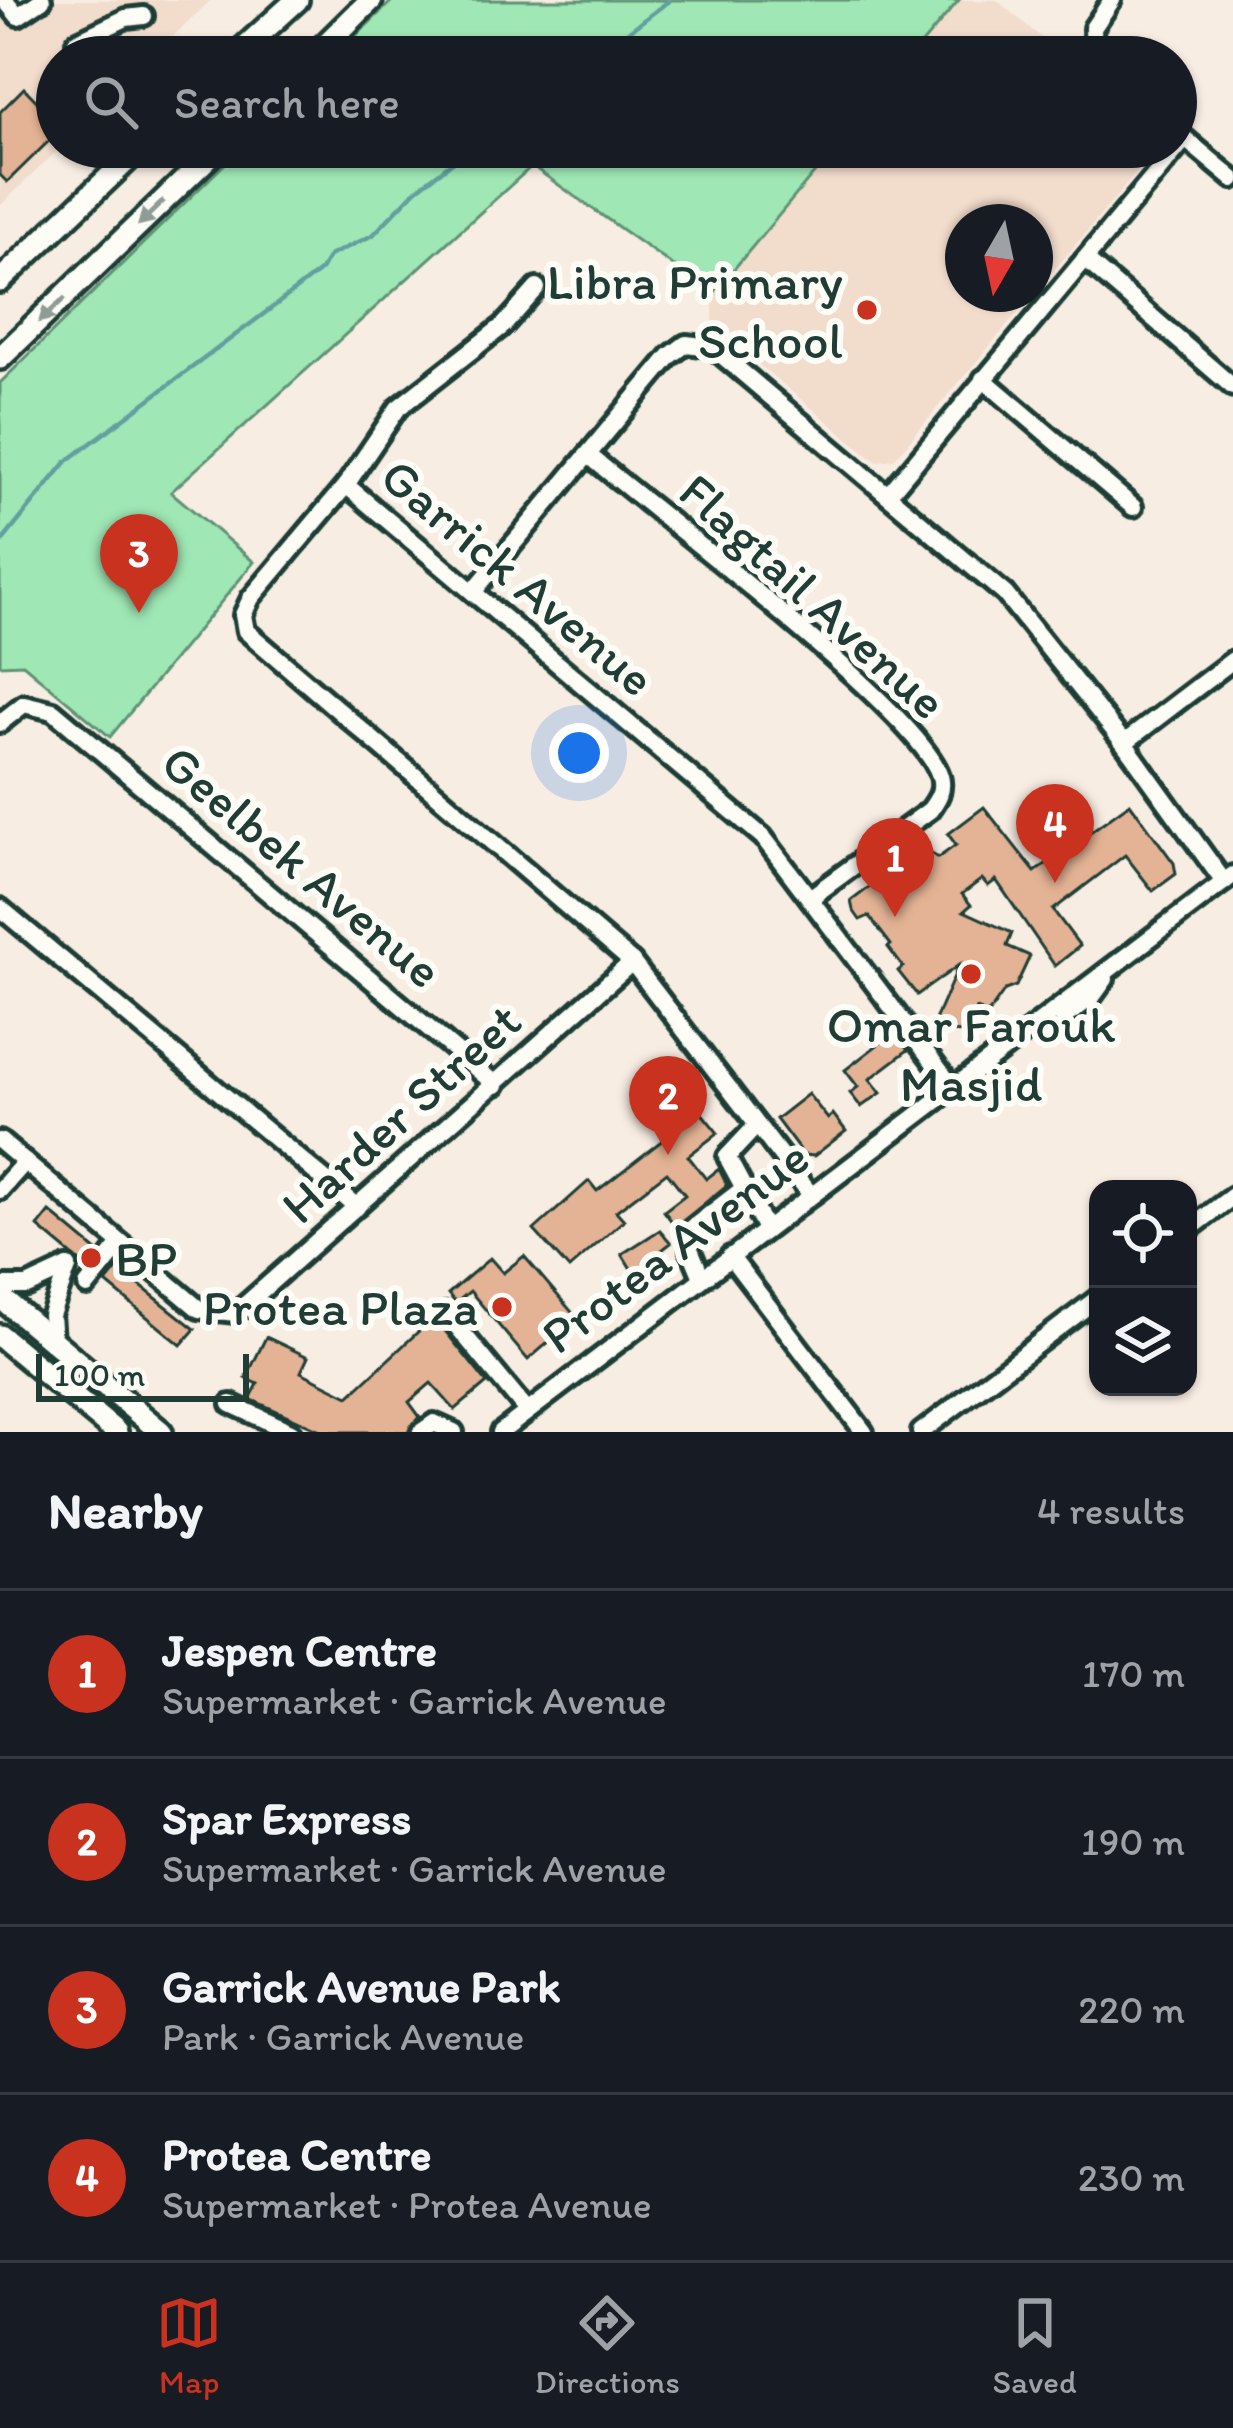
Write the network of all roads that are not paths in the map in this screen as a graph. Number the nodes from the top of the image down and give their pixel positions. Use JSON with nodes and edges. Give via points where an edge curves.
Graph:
{"nodes":[{"id":1,"x":5,"y":0,"type":"edge"},
{"id":2,"x":42,"y":0,"type":"edge"},
{"id":3,"x":297,"y":0,"type":"edge"},
{"id":4,"x":371,"y":0,"type":"edge"},
{"id":5,"x":1112,"y":0,"type":"edge"},
{"id":6,"x":143,"y":16,"type":"dead end"},
{"id":7,"x":102,"y":31,"type":"junction"},
{"id":8,"x":97,"y":36,"type":"edge"},
{"id":9,"x":104,"y":36,"type":"edge"},
{"id":10,"x":257,"y":36,"type":"edge"},
{"id":11,"x":334,"y":36,"type":"edge"},
{"id":12,"x":1093,"y":36,"type":"edge"},
{"id":13,"x":1197,"y":149,"type":"edge"},
{"id":14,"x":119,"y":168,"type":"edge"},
{"id":15,"x":197,"y":168,"type":"edge"},
{"id":16,"x":1156,"y":168,"type":"edge"},
{"id":17,"x":1233,"y":179,"type":"edge"},
{"id":18,"x":1086,"y":260,"type":"junction"},
{"id":19,"x":0,"y":281,"type":"edge"},
{"id":20,"x":537,"y":289,"type":"dead end"},
{"id":21,"x":0,"y":358,"type":"edge"},
{"id":22,"x":983,"y":379,"type":"junction"},
{"id":23,"x":1233,"y":387,"type":"edge"},
{"id":24,"x":591,"y":457,"type":"junction"},
{"id":25,"x":346,"y":485,"type":"junction"},
{"id":26,"x":888,"y":495,"type":"junction"},
{"id":27,"x":1133,"y":507,"type":"dead end"},
{"id":28,"x":473,"y":592,"type":"junction"},
{"id":29,"x":1233,"y":659,"type":"edge"},
{"id":30,"x":0,"y":723,"type":"edge"},
{"id":31,"x":1124,"y":742,"type":"junction"},
{"id":32,"x":1228,"y":879,"type":"edge"},
{"id":33,"x":810,"y":898,"type":"junction"},
{"id":34,"x":0,"y":908,"type":"edge"},
{"id":35,"x":632,"y":962,"type":"junction"},
{"id":36,"x":496,"y":1085,"type":"junction"},
{"id":37,"x":953,"y":1088,"type":"junction"},
{"id":38,"x":758,"y":1125,"type":"junction"},
{"id":39,"x":0,"y":1142,"type":"edge"},
{"id":40,"x":26,"y":1162,"type":"junction"},
{"id":41,"x":744,"y":1188,"type":"junction"},
{"id":42,"x":0,"y":1190,"type":"edge"},
{"id":43,"x":811,"y":1195,"type":"junction"},
{"id":44,"x":1233,"y":1196,"type":"edge"},
{"id":45,"x":357,"y":1207,"type":"junction"},
{"id":46,"x":1197,"y":1223,"type":"edge"},
{"id":47,"x":766,"y":1228,"type":"junction"},
{"id":48,"x":121,"y":1244,"type":"junction"},
{"id":49,"x":730,"y":1256,"type":"junction"},
{"id":50,"x":702,"y":1278,"type":"junction"},
{"id":51,"x":0,"y":1286,"type":"edge"},
{"id":52,"x":87,"y":1286,"type":"dead end"},
{"id":53,"x":0,"y":1297,"type":"edge"},
{"id":54,"x":1089,"y":1305,"type":"edge"},
{"id":55,"x":446,"y":1313,"type":"dead end"},
{"id":56,"x":0,"y":1336,"type":"edge"},
{"id":57,"x":53,"y":1341,"type":"junction"},
{"id":58,"x":231,"y":1404,"type":"dead end"},
{"id":59,"x":509,"y":1424,"type":"edge"},
{"id":60,"x":116,"y":1432,"type":"edge"},
{"id":61,"x":161,"y":1432,"type":"edge"},
{"id":62,"x":291,"y":1432,"type":"edge"},
{"id":63,"x":421,"y":1432,"type":"edge"},
{"id":64,"x":454,"y":1432,"type":"edge"},
{"id":65,"x":864,"y":1432,"type":"edge"},
{"id":66,"x":921,"y":1432,"type":"edge"}],
"edges":[{"from":1,"to":2,"type":"street","via":[[18,16]]},
{"from":3,"to":10,"type":"main road"},
{"from":4,"to":11,"type":"main road"},
{"from":5,"to":12,"type":"street"},
{"from":6,"to":7,"type":"street"},
{"from":7,"to":8,"type":"street"},
{"from":7,"to":9,"type":"street"},
{"from":13,"to":17,"type":"street"},
{"from":14,"to":19,"type":"main road"},
{"from":15,"to":21,"type":"main road","one_way":true},
{"from":16,"to":18,"type":"street"},
{"from":18,"to":22,"type":"street"},
{"from":18,"to":23,"type":"street"},
{"from":20,"to":25,"type":"street","via":[[398,408]]},
{"from":22,"to":26,"type":"street"},
{"from":22,"to":27,"type":"street"},
{"from":24,"to":26,"type":"street","via":[[680,347],[704,344]]},
{"from":24,"to":28,"type":"street"},
{"from":24,"to":33,"type":"street","name":"Flagtail Avenue","via":[[870,690],[938,771],[940,794],[930,810]]},
{"from":25,"to":28,"type":"street","name":"Garrick Avenue"},
{"from":25,"to":35,"type":"street","name":"Garrick Avenue","via":[[250,598],[246,631]]},
{"from":26,"to":31,"type":"street","via":[[1005,594]]},
{"from":28,"to":33,"type":"street","name":"Garrick Avenue","via":[[755,829]]},
{"from":29,"to":31,"type":"street"},
{"from":30,"to":36,"type":"street","name":"Geelbek Avenue","via":[[24,704],[53,711]]},
{"from":31,"to":32,"type":"street"},
{"from":32,"to":37,"type":"street","name":"Protea Avenue"},
{"from":33,"to":37,"type":"street","name":"Garrick Avenue"},
{"from":34,"to":45,"type":"street"},
{"from":35,"to":36,"type":"street","name":"Harder Street"},
{"from":35,"to":38,"type":"street","name":"Garrick Avenue"},
{"from":36,"to":45,"type":"street","name":"Harder Street"},
{"from":37,"to":43,"type":"street","name":"Protea Avenue"},
{"from":38,"to":41,"type":"street","via":[[727,1157]]},
{"from":38,"to":43,"type":"street","name":"Garrick Avenue"},
{"from":39,"to":40,"type":"street"},
{"from":40,"to":42,"type":"street"},
{"from":40,"to":48,"type":"street"},
{"from":41,"to":47,"type":"street"},
{"from":41,"to":50,"type":"street","via":[[691,1229]]},
{"from":43,"to":47,"type":"street","name":"Protea Avenue"},
{"from":44,"to":46,"type":"street"},
{"from":45,"to":48,"type":"street","name":"Harder Street","via":[[247,1306],[219,1316],[199,1309]]},
{"from":47,"to":49,"type":"street","name":"Protea Avenue"},
{"from":48,"to":52,"type":"street"},
{"from":49,"to":50,"type":"street","name":"Protea Avenue"},
{"from":49,"to":65,"type":"street"},
{"from":50,"to":59,"type":"street","name":"Protea Avenue"},
{"from":51,"to":57,"type":"street","via":[[27,1286],[68,1267],[51,1315]]},
{"from":53,"to":57,"type":"main road"},
{"from":54,"to":66,"type":"street"},
{"from":55,"to":59,"type":"street"},
{"from":56,"to":60,"type":"main road"},
{"from":57,"to":61,"type":"main road"},
{"from":58,"to":62,"type":"street"},
{"from":63,"to":64,"type":"street","via":[[434,1423]]}]}
